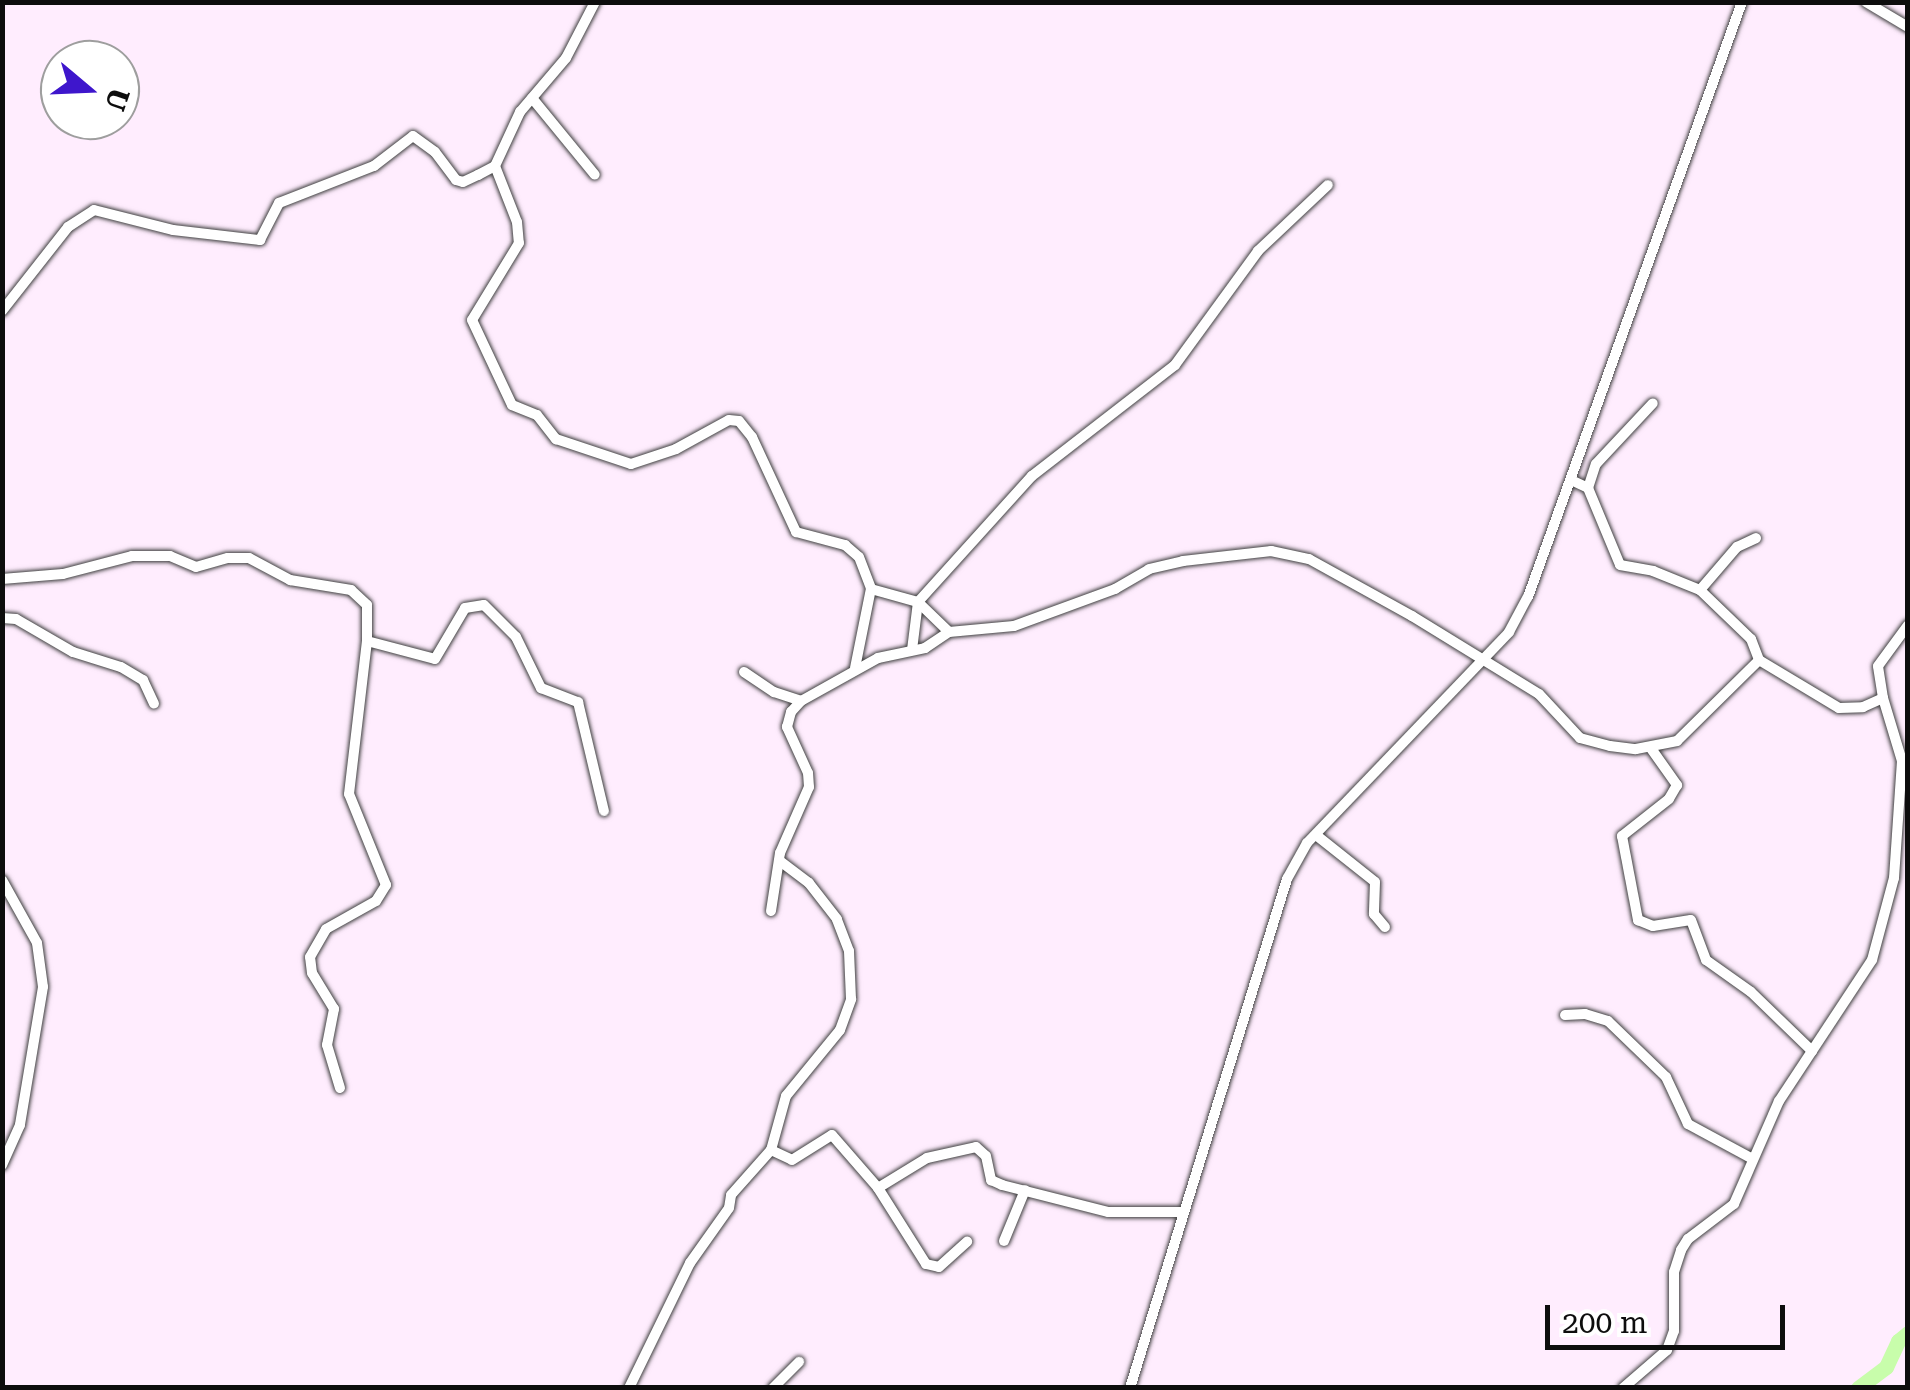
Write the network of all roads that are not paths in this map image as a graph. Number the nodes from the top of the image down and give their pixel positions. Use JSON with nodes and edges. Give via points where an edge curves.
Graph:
{"nodes":[{"id":1,"x":595,"y":2,"type":"edge"},
{"id":2,"x":1742,"y":2,"type":"edge"},
{"id":3,"x":1866,"y":2,"type":"edge"},
{"id":4,"x":1908,"y":26,"type":"edge"},
{"id":5,"x":532,"y":98,"type":"junction"},
{"id":6,"x":495,"y":166,"type":"junction"},
{"id":7,"x":595,"y":174,"type":"dead end"},
{"id":8,"x":1328,"y":184,"type":"dead end"},
{"id":9,"x":2,"y":311,"type":"edge"},
{"id":10,"x":1653,"y":403,"type":"dead end"},
{"id":11,"x":1571,"y":480,"type":"junction"},
{"id":12,"x":1588,"y":488,"type":"junction"},
{"id":13,"x":1756,"y":538,"type":"dead end"},
{"id":14,"x":2,"y":579,"type":"edge"},
{"id":15,"x":871,"y":589,"type":"junction"},
{"id":16,"x":1700,"y":590,"type":"junction"},
{"id":17,"x":918,"y":602,"type":"junction"},
{"id":18,"x":2,"y":618,"type":"edge"},
{"id":19,"x":1908,"y":625,"type":"edge"},
{"id":20,"x":949,"y":632,"type":"junction"},
{"id":21,"x":367,"y":641,"type":"junction"},
{"id":22,"x":912,"y":650,"type":"junction"},
{"id":23,"x":1759,"y":660,"type":"junction"},
{"id":24,"x":1484,"y":662,"type":"junction"},
{"id":25,"x":855,"y":668,"type":"junction"},
{"id":26,"x":744,"y":672,"type":"dead end"},
{"id":27,"x":1882,"y":698,"type":"junction"},
{"id":28,"x":802,"y":701,"type":"junction"},
{"id":29,"x":154,"y":704,"type":"dead end"},
{"id":30,"x":1650,"y":747,"type":"junction"},
{"id":31,"x":604,"y":811,"type":"dead end"},
{"id":32,"x":1316,"y":835,"type":"junction"},
{"id":33,"x":780,"y":861,"type":"junction"},
{"id":34,"x":2,"y":880,"type":"edge"},
{"id":35,"x":771,"y":911,"type":"dead end"},
{"id":36,"x":1386,"y":927,"type":"dead end"},
{"id":37,"x":1565,"y":1014,"type":"dead end"},
{"id":38,"x":1812,"y":1050,"type":"junction"},
{"id":39,"x":340,"y":1088,"type":"dead end"},
{"id":40,"x":772,"y":1150,"type":"junction"},
{"id":41,"x":1751,"y":1158,"type":"junction"},
{"id":42,"x":2,"y":1165,"type":"edge"},
{"id":43,"x":878,"y":1188,"type":"junction"},
{"id":44,"x":1025,"y":1190,"type":"junction"},
{"id":45,"x":1182,"y":1212,"type":"junction"},
{"id":46,"x":1004,"y":1241,"type":"dead end"},
{"id":47,"x":968,"y":1242,"type":"dead end"},
{"id":48,"x":799,"y":1362,"type":"dead end"},
{"id":49,"x":629,"y":1388,"type":"edge"},
{"id":50,"x":773,"y":1388,"type":"edge"},
{"id":51,"x":1130,"y":1388,"type":"edge"},
{"id":52,"x":1623,"y":1388,"type":"edge"}],
"edges":[{"from":1,"to":5,"type":"street","via":[[566,58]]},
{"from":2,"to":11,"type":"street"},
{"from":3,"to":4,"type":"street"},
{"from":5,"to":6,"type":"street"},
{"from":5,"to":7,"type":"street"},
{"from":6,"to":9,"type":"street","via":[[459,182],[412,136],[374,166],[283,200],[260,240],[172,230],[94,210],[68,227]]},
{"from":6,"to":15,"type":"street","via":[[519,243],[472,320],[509,401],[537,416],[556,440],[631,464],[739,421],[791,526],[804,537],[854,551]]},
{"from":8,"to":17,"type":"street","via":[[1258,251],[1174,365],[1022,485]]},
{"from":10,"to":12,"type":"street","via":[[1596,464]]},
{"from":11,"to":12,"type":"street"},
{"from":11,"to":24,"type":"street","via":[[1528,597]]},
{"from":12,"to":16,"type":"street","via":[[1620,565]]},
{"from":13,"to":16,"type":"street","via":[[1737,548]]},
{"from":14,"to":21,"type":"street","via":[[63,574],[132,556],[170,556],[196,567],[249,558],[290,580],[359,595],[368,614]]},
{"from":15,"to":17,"type":"street"},
{"from":15,"to":25,"type":"street"},
{"from":16,"to":23,"type":"street","via":[[1751,638]]},
{"from":17,"to":20,"type":"street"},
{"from":17,"to":22,"type":"street"},
{"from":18,"to":29,"type":"street","via":[[140,678]]},
{"from":19,"to":27,"type":"street","via":[[1878,666]]},
{"from":20,"to":22,"type":"street"},
{"from":20,"to":24,"type":"street","via":[[1014,626],[1115,589],[1149,569],[1232,552],[1272,552],[1309,559]]},
{"from":21,"to":31,"type":"street","via":[[438,658],[465,608],[487,607],[516,637],[541,688],[578,702]]},
{"from":21,"to":39,"type":"street","via":[[349,794],[386,884],[376,901],[326,929],[310,957],[312,973],[333,1005],[327,1045]]},
{"from":22,"to":25,"type":"street"},
{"from":23,"to":27,"type":"street","via":[[1839,708]]},
{"from":23,"to":30,"type":"street","via":[[1686,736]]},
{"from":24,"to":30,"type":"street","via":[[1539,694],[1580,738]]},
{"from":24,"to":32,"type":"street"},
{"from":25,"to":28,"type":"street"},
{"from":26,"to":28,"type":"street"},
{"from":27,"to":38,"type":"street","via":[[1902,761],[1894,878],[1872,960]]},
{"from":28,"to":33,"type":"street","via":[[787,727],[809,787]]},
{"from":30,"to":38,"type":"street","via":[[1677,785],[1622,836],[1638,920],[1653,926],[1692,920],[1706,960],[1752,992]]},
{"from":32,"to":36,"type":"street","via":[[1375,882],[1374,914]]},
{"from":32,"to":45,"type":"street","via":[[1287,880]]},
{"from":33,"to":35,"type":"street"},
{"from":33,"to":40,"type":"street","via":[[809,883],[837,919],[850,951],[851,999],[840,1030],[790,1088]]},
{"from":34,"to":42,"type":"street","via":[[38,944],[43,987],[26,1094]]},
{"from":37,"to":41,"type":"street","via":[[1608,1022],[1666,1078],[1688,1124]]},
{"from":38,"to":41,"type":"street"},
{"from":40,"to":43,"type":"street","via":[[792,1160],[832,1135]]},
{"from":40,"to":49,"type":"street","via":[[730,1196]]},
{"from":41,"to":52,"type":"street","via":[[1734,1204],[1688,1239],[1675,1262],[1674,1331],[1667,1350]]},
{"from":43,"to":44,"type":"street","via":[[928,1158],[976,1147],[995,1183]]},
{"from":43,"to":47,"type":"street","via":[[926,1264],[940,1267]]},
{"from":44,"to":45,"type":"street","via":[[1108,1212]]},
{"from":44,"to":46,"type":"street"},
{"from":45,"to":51,"type":"street"},
{"from":48,"to":50,"type":"street"}]}
